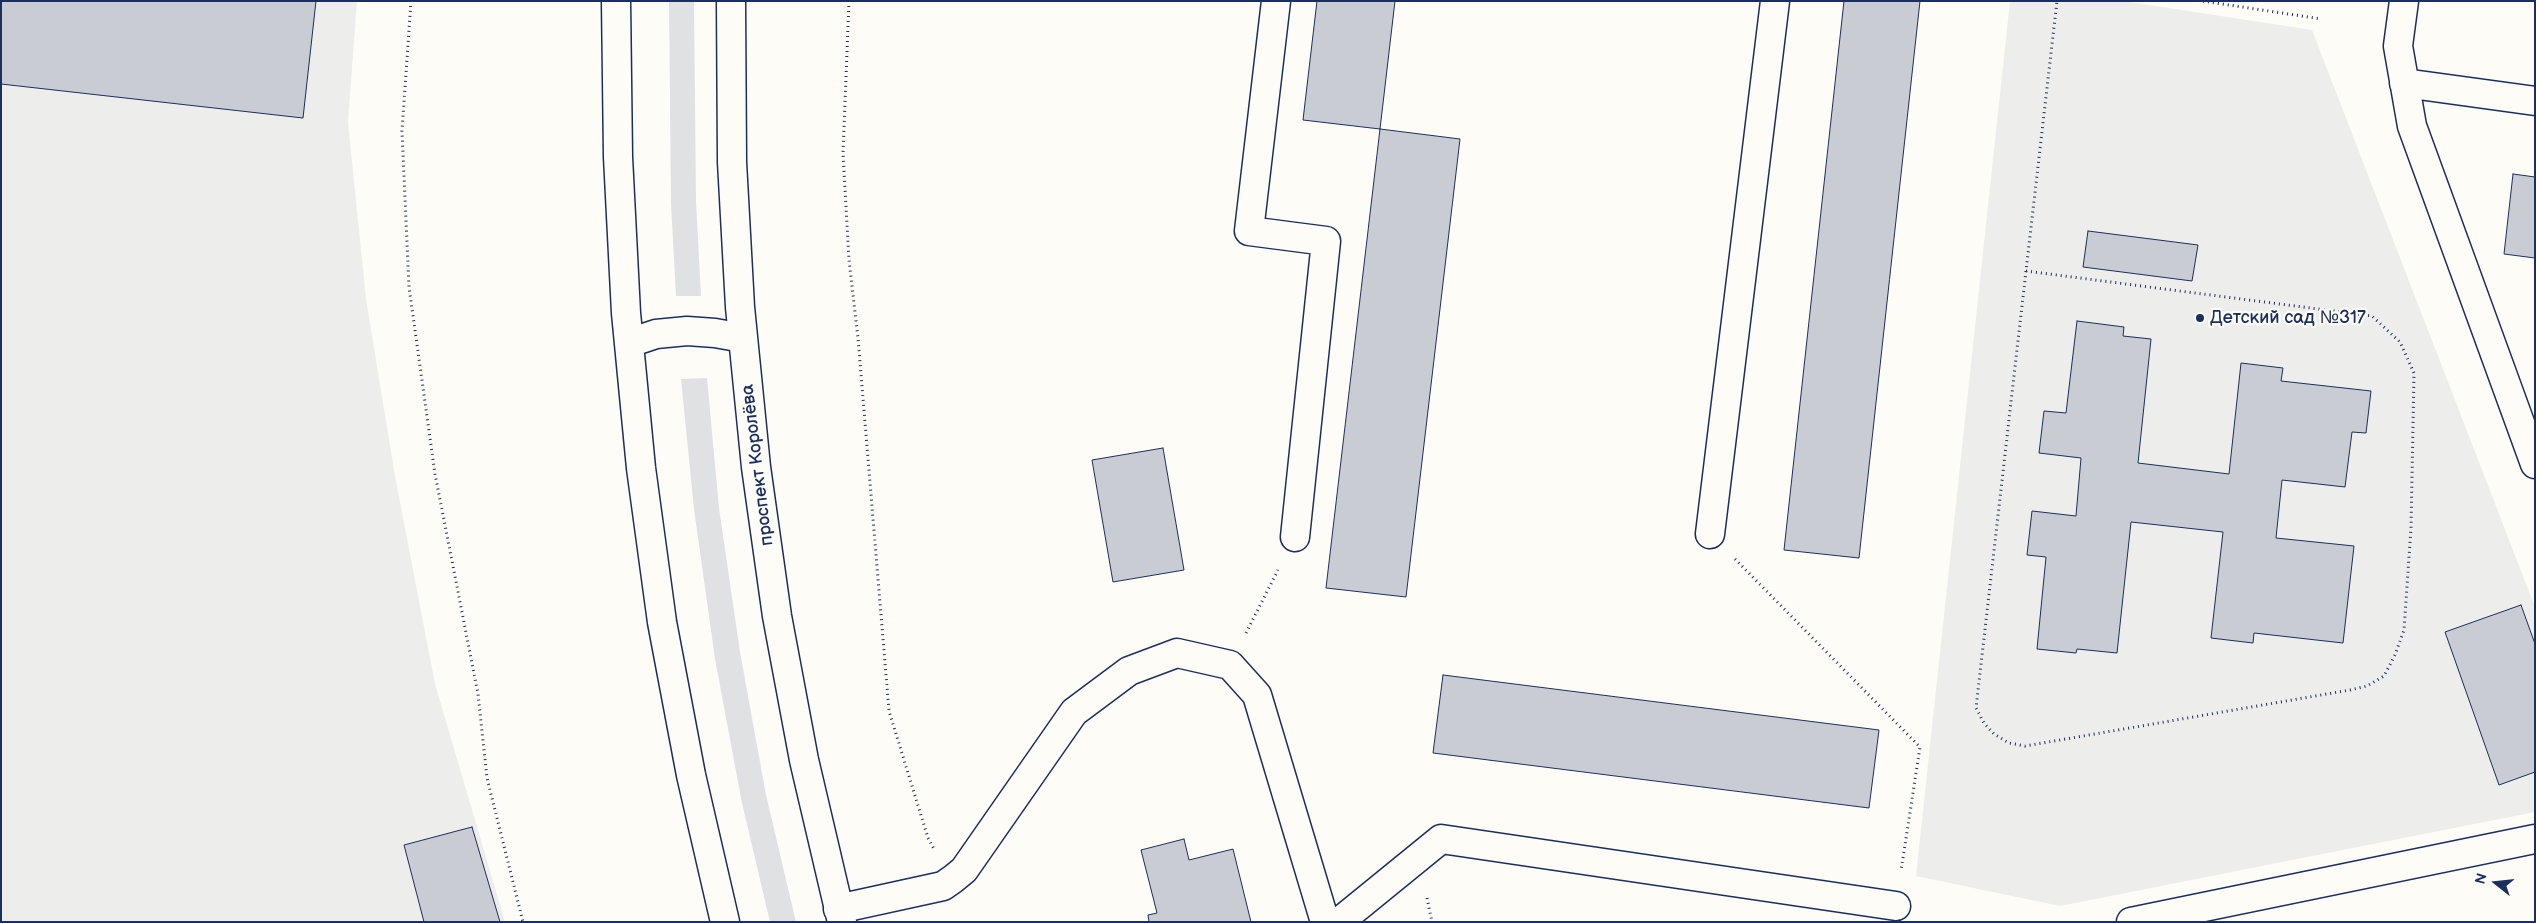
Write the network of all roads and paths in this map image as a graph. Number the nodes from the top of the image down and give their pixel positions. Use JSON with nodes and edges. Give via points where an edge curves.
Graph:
{"nodes":[{"id":1,"x":411,"y":1,"type":"edge"},
{"id":2,"x":616,"y":1,"type":"edge"},
{"id":3,"x":731,"y":1,"type":"edge"},
{"id":4,"x":849,"y":1,"type":"edge"},
{"id":5,"x":1276,"y":1,"type":"edge"},
{"id":6,"x":1775,"y":1,"type":"edge"},
{"id":7,"x":2057,"y":1,"type":"edge"},
{"id":8,"x":2203,"y":1,"type":"edge"},
{"id":9,"x":2404,"y":1,"type":"edge"},
{"id":10,"x":2322,"y":19,"type":"dead end"},
{"id":11,"x":2404,"y":83,"type":"junction"},
{"id":12,"x":2535,"y":101,"type":"edge"},
{"id":13,"x":2026,"y":271,"type":"junction"},
{"id":14,"x":743,"y":338,"type":"junction"},
{"id":15,"x":629,"y":343,"type":"junction"},
{"id":16,"x":2529,"y":435,"type":"edge"},
{"id":17,"x":2535,"y":464,"type":"edge"},
{"id":18,"x":1710,"y":534,"type":"joint"},
{"id":19,"x":1295,"y":537,"type":"joint"},
{"id":20,"x":1230,"y":665,"type":"junction"},
{"id":21,"x":2535,"y":839,"type":"edge"},
{"id":22,"x":953,"y":879,"type":"junction"},
{"id":23,"x":1896,"y":906,"type":"joint"},
{"id":24,"x":2215,"y":914,"type":"edge"},
{"id":25,"x":840,"y":915,"type":"edge"},
{"id":26,"x":522,"y":922,"type":"edge"},
{"id":27,"x":726,"y":922,"type":"edge"},
{"id":28,"x":1325,"y":922,"type":"edge"},
{"id":29,"x":1339,"y":922,"type":"edge"},
{"id":30,"x":2131,"y":922,"type":"edge"}],
"edges":[{"from":1,"to":26,"type":"path","via":[[402,131],[409,287],[435,474],[478,694],[487,778]]},
{"from":2,"to":15,"type":"main road","via":[[618,157]]},
{"from":3,"to":14,"type":"main road","name":"проспект Королёва","via":[[732,162]]},
{"from":4,"to":22,"type":"path","via":[[843,153],[848,250],[889,711],[928,838]]},
{"from":5,"to":19,"type":"main road","via":[[1249,231],[1326,241]]},
{"from":6,"to":18,"type":"main road"},
{"from":7,"to":13,"type":"path"},
{"from":8,"to":10,"type":"path"},
{"from":9,"to":11,"type":"main road","via":[[2398,46]]},
{"from":11,"to":12,"type":"main road"},
{"from":11,"to":16,"type":"main road","via":[[2412,126]]},
{"from":13,"to":13,"type":"path","via":[[2372,316],[2400,342],[2414,373],[2412,528],[2404,630],[2384,676],[2367,686],[2350,690],[2025,746],[2009,743],[1989,728],[1976,708]]},
{"from":14,"to":15,"type":"main road","via":[[687,331],[656,334]]},
{"from":14,"to":25,"type":"main road","name":"проспект Королёва","via":[[756,467],[777,616],[804,760]]},
{"from":15,"to":27,"type":"main road","via":[[641,468],[662,622],[691,775]]},
{"from":16,"to":17,"type":"main road"},
{"from":18,"to":23,"type":"path","via":[[1920,747]]},
{"from":19,"to":20,"type":"path"},
{"from":20,"to":22,"type":"main road","via":[[1177,653],[1128,671],[1074,712],[964,870]]},
{"from":20,"to":28,"type":"main road","via":[[1257,695]]},
{"from":21,"to":24,"type":"main road"},
{"from":22,"to":25,"type":"main road","via":[[942,886]]},
{"from":23,"to":29,"type":"main road","via":[[1440,839]]},
{"from":24,"to":30,"type":"main road"}]}
